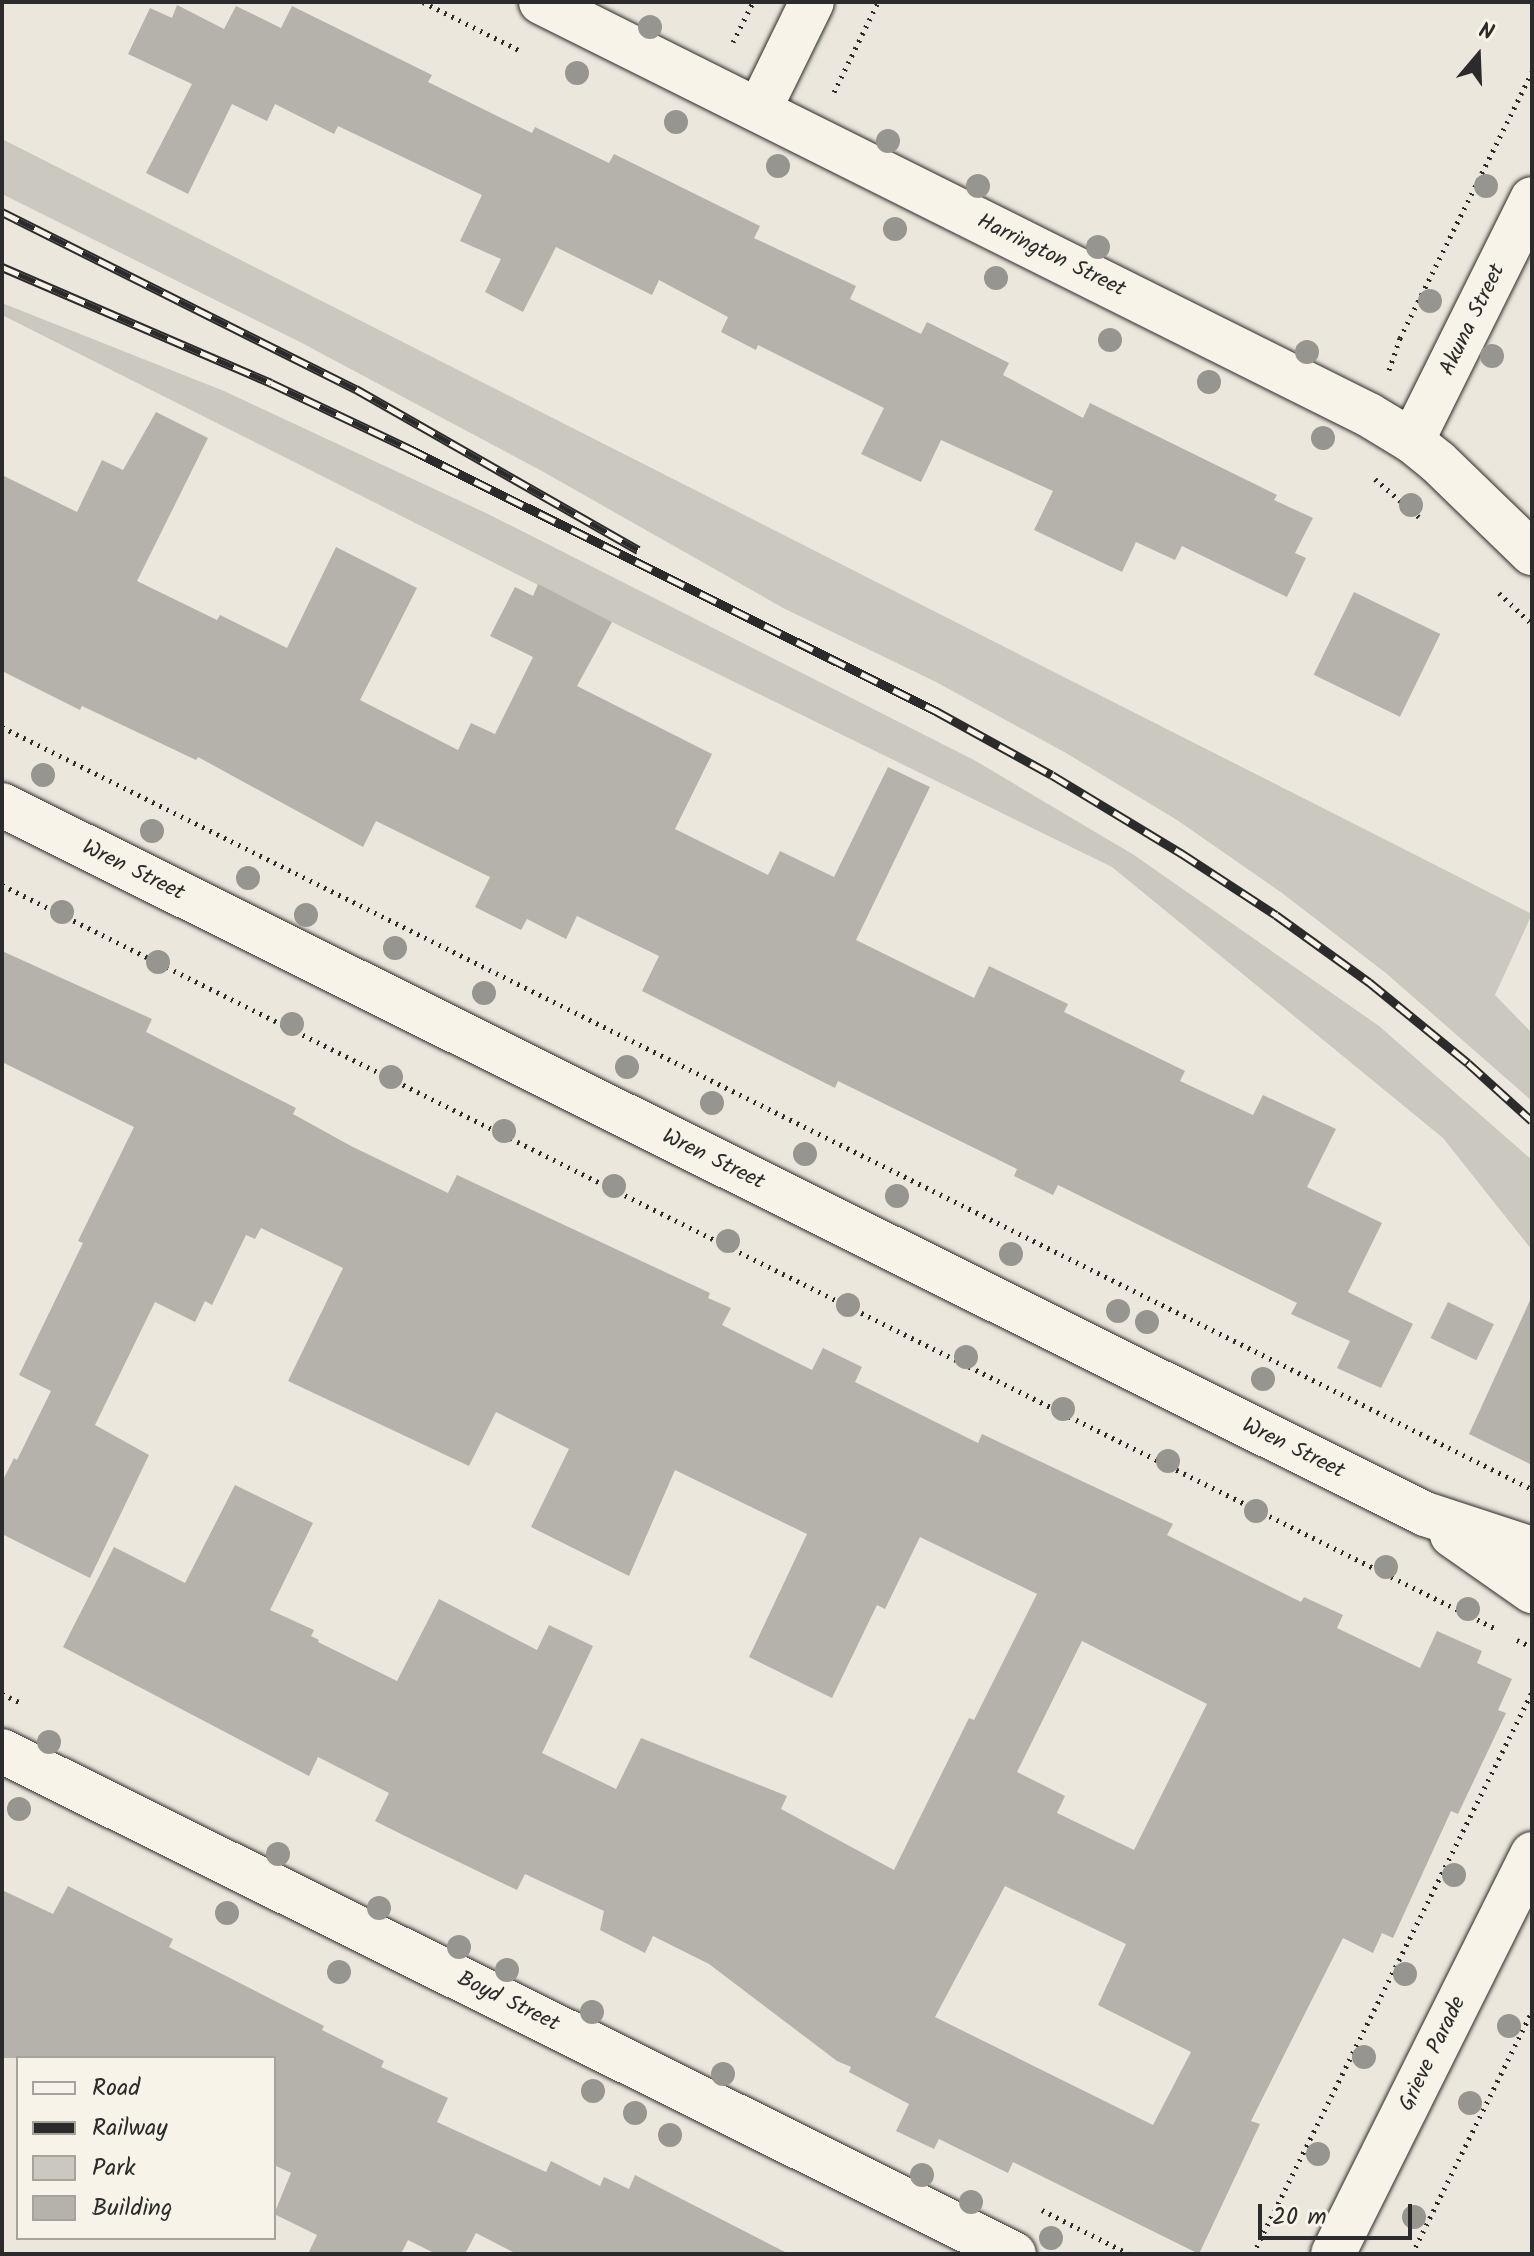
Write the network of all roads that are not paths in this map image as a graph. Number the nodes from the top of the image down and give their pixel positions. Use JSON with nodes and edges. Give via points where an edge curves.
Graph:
{"nodes":[{"id":1,"x":541,"y":2,"type":"edge"},
{"id":2,"x":812,"y":2,"type":"edge"},
{"id":3,"x":759,"y":110,"type":"junction"},
{"id":4,"x":1532,"y":199,"type":"edge"},
{"id":5,"x":1412,"y":441,"type":"junction"},
{"id":6,"x":1532,"y":553,"type":"edge"},
{"id":7,"x":2,"y":805,"type":"edge"},
{"id":8,"x":1425,"y":1514,"type":"junction"},
{"id":9,"x":1532,"y":1549,"type":"edge"},
{"id":10,"x":1532,"y":1591,"type":"edge"},
{"id":11,"x":2,"y":1751,"type":"edge"},
{"id":12,"x":1532,"y":1854,"type":"edge"},
{"id":13,"x":1014,"y":2254,"type":"edge"},
{"id":14,"x":1333,"y":2254,"type":"edge"}],
"edges":[{"from":1,"to":3,"type":"street","name":"Harrington Street"},
{"from":2,"to":3,"type":"street"},
{"from":3,"to":5,"type":"street","name":"Harrington Street","via":[[1331,395]]},
{"from":4,"to":5,"type":"street","name":"Akuna Street"},
{"from":5,"to":6,"type":"street","name":"Harrington Street"},
{"from":7,"to":8,"type":"street","name":"Wren Street"},
{"from":8,"to":9,"type":"street","name":"Wren Street"},
{"from":8,"to":10,"type":"street","name":"Wren Street"},
{"from":11,"to":13,"type":"street","name":"Boyd Street"},
{"from":12,"to":14,"type":"street","name":"Grieve Parade"}]}
